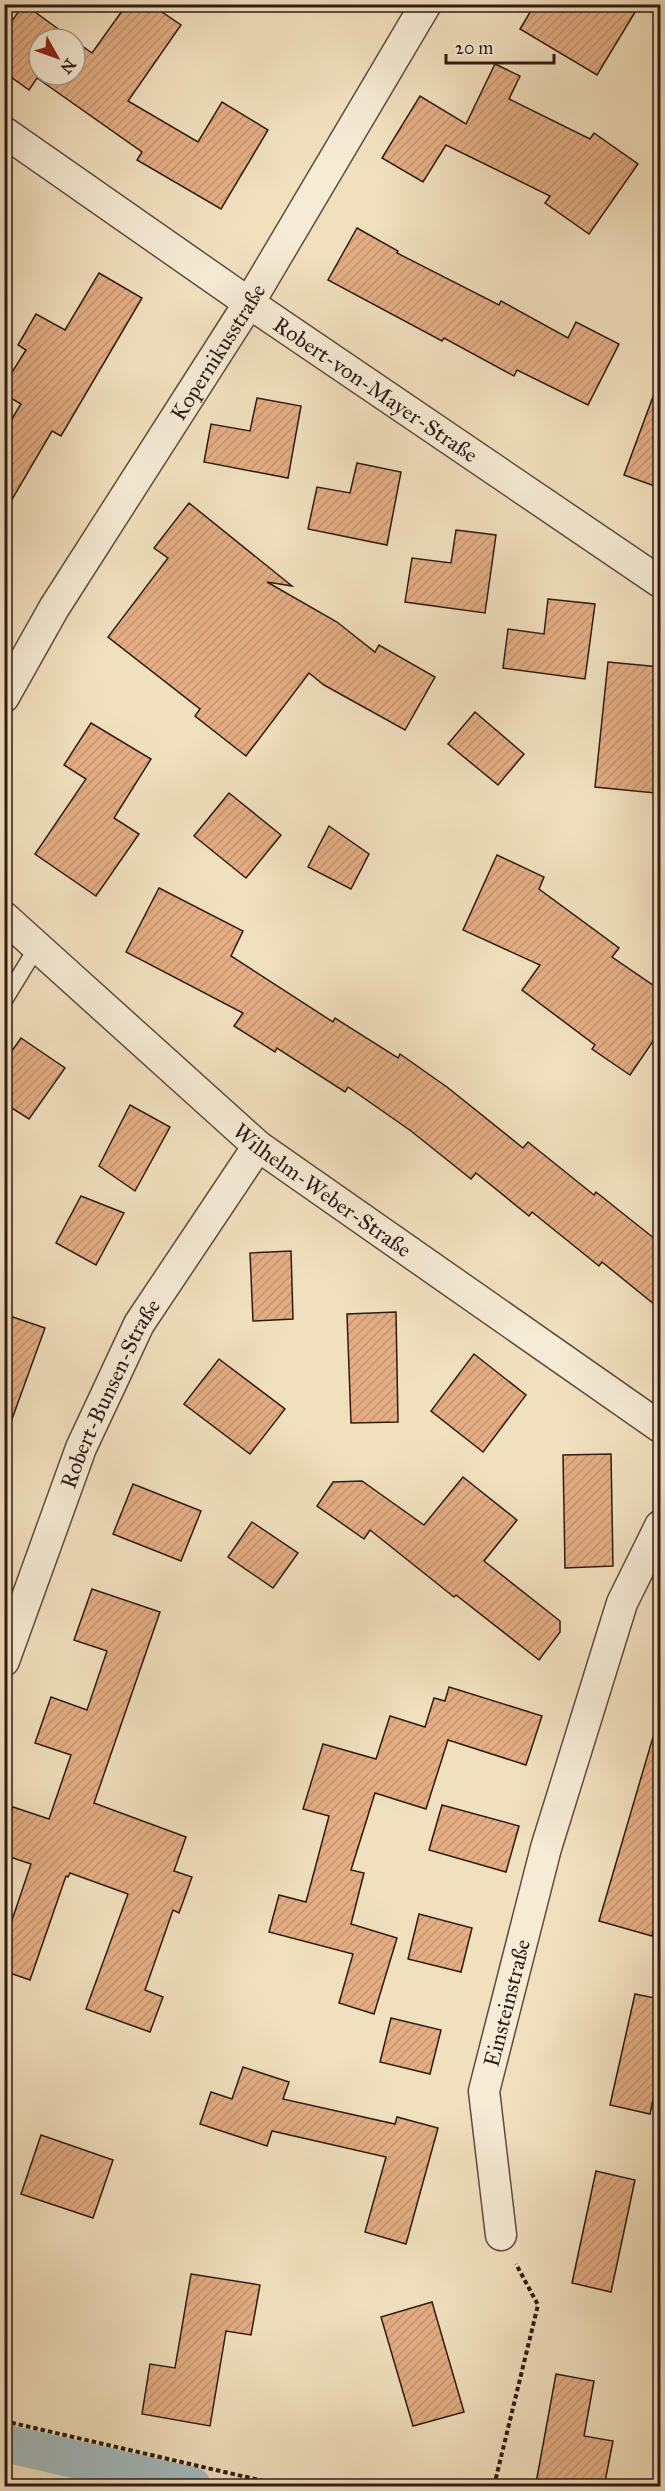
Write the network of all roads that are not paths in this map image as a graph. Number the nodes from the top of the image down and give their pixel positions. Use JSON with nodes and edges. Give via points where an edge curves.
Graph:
{"nodes":[{"id":1,"x":426,"y":4,"type":"edge"},
{"id":2,"x":4,"y":132,"type":"edge"},
{"id":3,"x":249,"y":303,"type":"junction"},
{"id":4,"x":660,"y":582,"type":"edge"},
{"id":5,"x":4,"y":697,"type":"edge"},
{"id":6,"x":6,"y":920,"type":"edge"},
{"id":7,"x":36,"y":947,"type":"junction"},
{"id":8,"x":4,"y":1001,"type":"edge"},
{"id":9,"x":258,"y":1146,"type":"junction"},
{"id":10,"x":660,"y":1427,"type":"edge"},
{"id":11,"x":660,"y":1526,"type":"edge"},
{"id":12,"x":4,"y":1661,"type":"edge"},
{"id":13,"x":501,"y":2235,"type":"road end"}],
"edges":[{"from":1,"to":3,"type":"street","name":"Kopernikusstraße"},
{"from":2,"to":3,"type":"street","name":"Robert-von-Mayer-Straße"},
{"from":3,"to":4,"type":"street","name":"Robert-von-Mayer-Straße"},
{"from":3,"to":5,"type":"street","name":"Kopernikusstraße","via":[[54,608]]},
{"from":6,"to":7,"type":"street","name":"Wilhelm-Weber-Straße"},
{"from":7,"to":8,"type":"lane"},
{"from":7,"to":9,"type":"street","name":"Wilhelm-Weber-Straße"},
{"from":9,"to":10,"type":"street","name":"Wilhelm-Weber-Straße"},
{"from":9,"to":12,"type":"street","name":"Robert-Bunsen-Straße","via":[[139,1324],[81,1448]]},
{"from":11,"to":13,"type":"street","name":"Einsteinstraße","via":[[622,1603],[563,1791],[484,2091]]}]}
